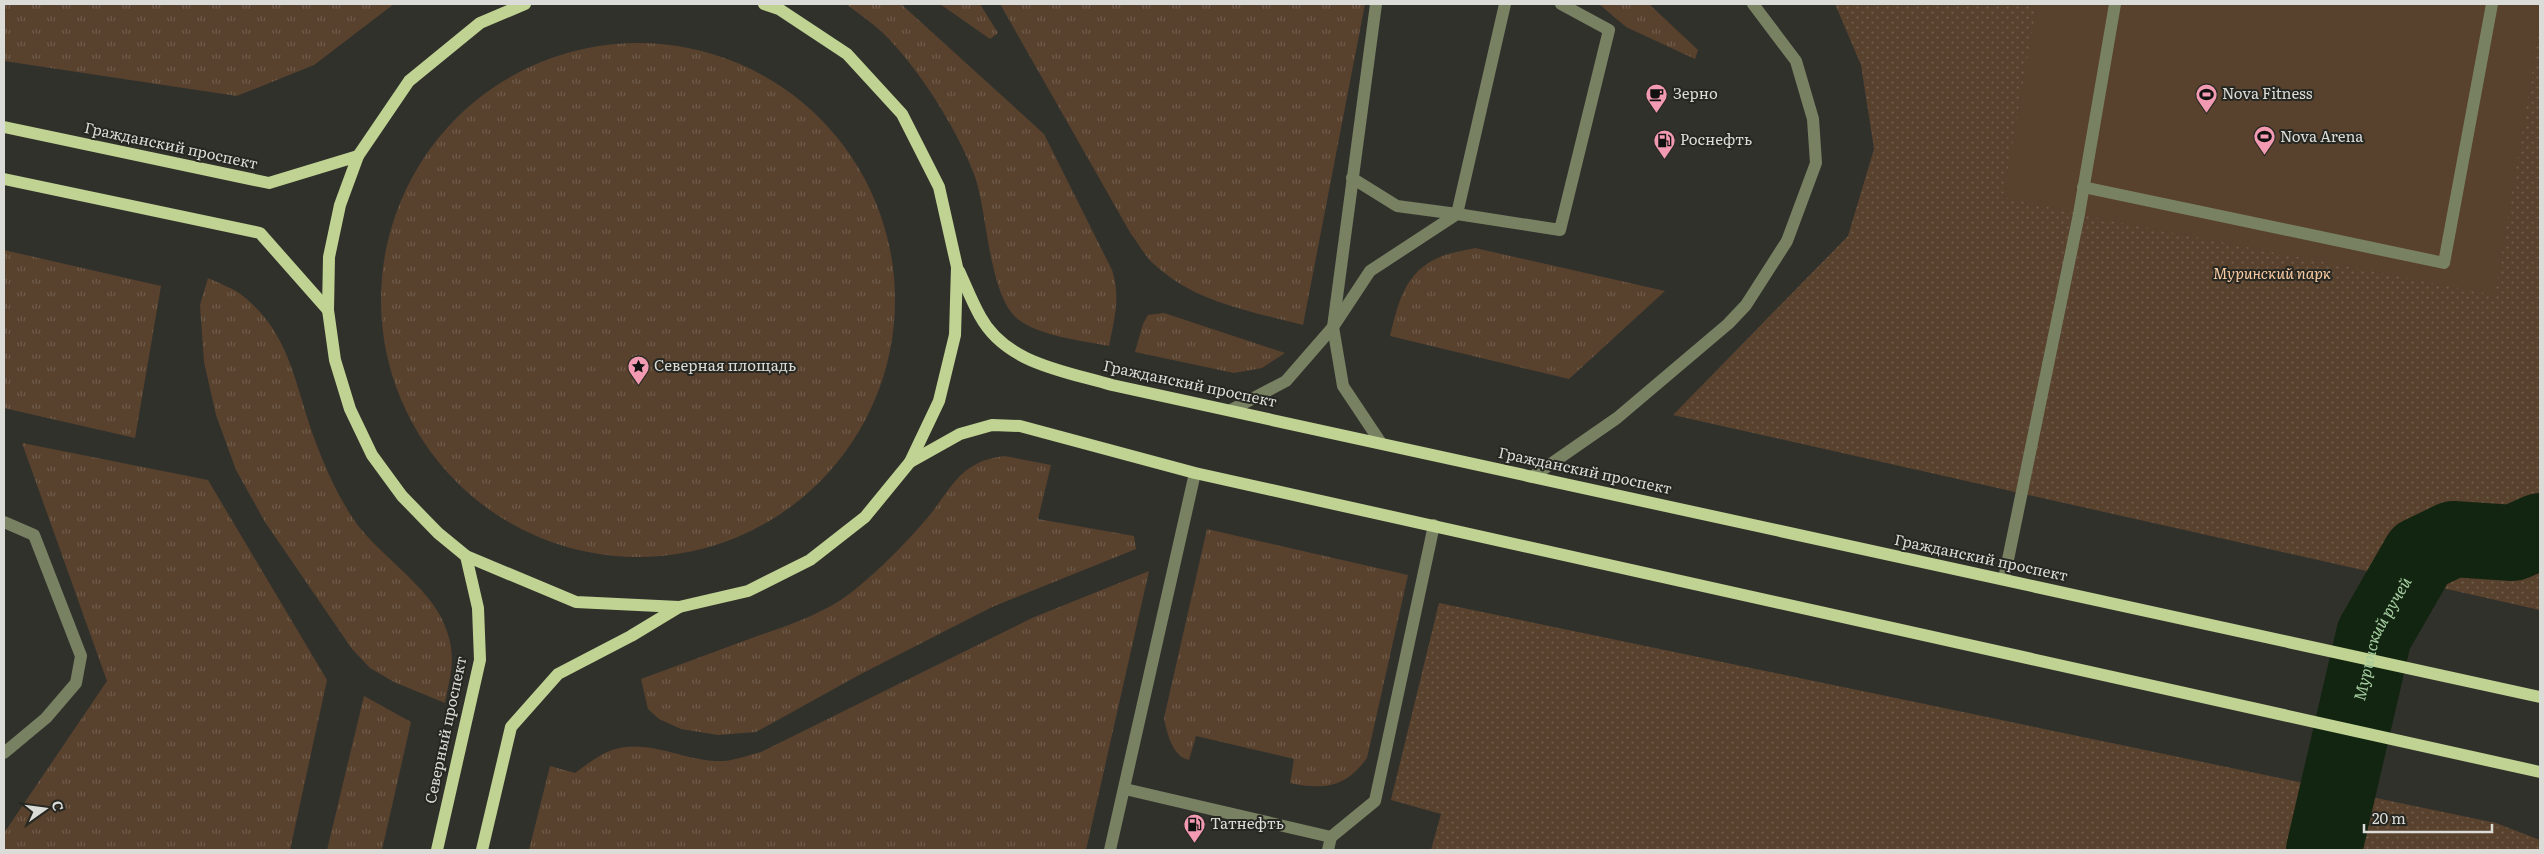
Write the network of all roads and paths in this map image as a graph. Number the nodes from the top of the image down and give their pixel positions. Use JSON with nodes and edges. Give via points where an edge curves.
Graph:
{"nodes":[{"id":1,"x":525,"y":4,"type":"edge"},
{"id":2,"x":764,"y":4,"type":"edge"},
{"id":3,"x":1376,"y":4,"type":"edge"},
{"id":4,"x":1505,"y":4,"type":"edge"},
{"id":5,"x":1561,"y":4,"type":"edge"},
{"id":6,"x":1754,"y":4,"type":"edge"},
{"id":7,"x":2115,"y":4,"type":"edge"},
{"id":8,"x":2492,"y":4,"type":"edge"},
{"id":9,"x":779,"y":6,"type":"edge"},
{"id":10,"x":4,"y":127,"type":"edge"},
{"id":11,"x":358,"y":156,"type":"junction"},
{"id":12,"x":1352,"y":178,"type":"junction"},
{"id":13,"x":4,"y":179,"type":"edge"},
{"id":14,"x":2084,"y":187,"type":"junction"},
{"id":15,"x":1457,"y":214,"type":"junction"},
{"id":16,"x":957,"y":266,"type":"junction"},
{"id":17,"x":328,"y":310,"type":"junction"},
{"id":18,"x":1333,"y":327,"type":"junction"},
{"id":19,"x":1231,"y":410,"type":"junction"},
{"id":20,"x":1381,"y":443,"type":"junction"},
{"id":21,"x":910,"y":462,"type":"junction"},
{"id":22,"x":1195,"y":472,"type":"junction"},
{"id":23,"x":1532,"y":477,"type":"junction"},
{"id":24,"x":4,"y":522,"type":"edge"},
{"id":25,"x":1434,"y":525,"type":"junction"},
{"id":26,"x":466,"y":556,"type":"junction"},
{"id":27,"x":2004,"y":579,"type":"junction"},
{"id":28,"x":679,"y":607,"type":"junction"},
{"id":29,"x":2540,"y":697,"type":"edge"},
{"id":30,"x":4,"y":753,"type":"edge"},
{"id":31,"x":2540,"y":772,"type":"edge"},
{"id":32,"x":1125,"y":788,"type":"junction"},
{"id":33,"x":1331,"y":837,"type":"junction"},
{"id":34,"x":437,"y":850,"type":"edge"},
{"id":35,"x":482,"y":850,"type":"edge"},
{"id":36,"x":1110,"y":850,"type":"edge"},
{"id":37,"x":1328,"y":850,"type":"edge"}],
"edges":[{"from":1,"to":11,"type":"main road","via":[[480,23],[409,81]]},
{"from":2,"to":9,"type":"main road"},
{"from":3,"to":12,"type":"lane"},
{"from":4,"to":15,"type":"lane"},
{"from":5,"to":15,"type":"lane","via":[[1609,30],[1560,230]]},
{"from":6,"to":23,"type":"lane","via":[[1796,61],[1813,119],[1816,163],[1787,241],[1746,305],[1728,324],[1617,418]]},
{"from":7,"to":14,"type":"lane"},
{"from":8,"to":14,"type":"lane","via":[[2444,263]]},
{"from":9,"to":16,"type":"main road","via":[[847,54],[902,114],[939,187]]},
{"from":10,"to":11,"type":"main road","name":"Гражданский проспект","via":[[269,183]]},
{"from":11,"to":17,"type":"main road","via":[[340,205],[330,257]]},
{"from":12,"to":15,"type":"lane","via":[[1397,206]]},
{"from":12,"to":18,"type":"lane"},
{"from":13,"to":17,"type":"main road","via":[[260,233]]},
{"from":14,"to":27,"type":"lane"},
{"from":15,"to":18,"type":"lane","via":[[1370,271]]},
{"from":16,"to":19,"type":"main road","name":"Гражданский проспект","via":[[980,318],[1004,346],[1031,361],[1112,385]]},
{"from":16,"to":21,"type":"main road","via":[[955,335],[939,401]]},
{"from":17,"to":26,"type":"main road","via":[[335,360],[350,409],[372,455],[402,496]]},
{"from":18,"to":19,"type":"lane","via":[[1286,381]]},
{"from":18,"to":20,"type":"lane","via":[[1343,386]]},
{"from":19,"to":20,"type":"main road","name":"Гражданский проспект"},
{"from":20,"to":23,"type":"main road","name":"Гражданский проспект"},
{"from":21,"to":22,"type":"main road","via":[[960,434],[992,426],[1020,426]]},
{"from":21,"to":28,"type":"main road","via":[[865,517],[810,560],[748,591]]},
{"from":22,"to":25,"type":"main road"},
{"from":22,"to":32,"type":"lane"},
{"from":23,"to":27,"type":"main road","name":"Гражданский проспект"},
{"from":24,"to":30,"type":"lane","via":[[34,535],[81,656],[76,683],[46,718]]},
{"from":25,"to":31,"type":"main road"},
{"from":25,"to":33,"type":"lane","via":[[1375,801]]},
{"from":26,"to":28,"type":"main road","via":[[576,602]]},
{"from":26,"to":34,"type":"main road","name":"Северный проспект","via":[[478,608],[480,660]]},
{"from":27,"to":29,"type":"main road","name":"Гражданский проспект"},
{"from":28,"to":35,"type":"main road","via":[[558,674],[511,727]]},
{"from":32,"to":33,"type":"lane"},
{"from":32,"to":36,"type":"lane"},
{"from":33,"to":37,"type":"lane"}]}
